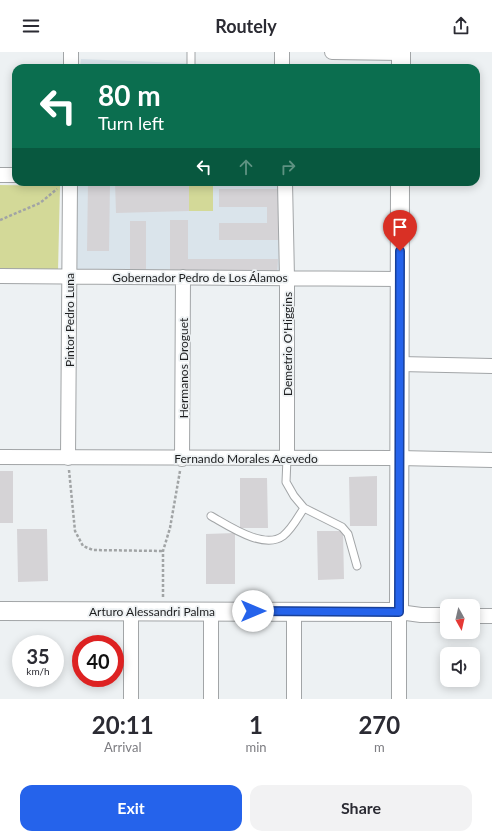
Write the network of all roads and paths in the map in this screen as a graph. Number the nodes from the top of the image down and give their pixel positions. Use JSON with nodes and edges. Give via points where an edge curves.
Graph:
{"nodes":[{"id":1,"x":71,"y":52,"type":"edge"},
{"id":2,"x":190,"y":52,"type":"edge"},
{"id":3,"x":282,"y":52,"type":"edge"},
{"id":4,"x":332,"y":52,"type":"edge"},
{"id":5,"x":401,"y":58,"type":"edge"},
{"id":6,"x":71,"y":64,"type":"edge"},
{"id":7,"x":191,"y":64,"type":"edge"},
{"id":8,"x":282,"y":64,"type":"edge"},
{"id":9,"x":0,"y":175,"type":"edge"},
{"id":10,"x":12,"y":175,"type":"edge"},
{"id":11,"x":63,"y":186,"type":"edge"},
{"id":12,"x":64,"y":186,"type":"edge"},
{"id":13,"x":285,"y":186,"type":"edge"},
{"id":14,"x":400,"y":186,"type":"edge"},
{"id":15,"x":0,"y":220,"type":"edge"},
{"id":16,"x":0,"y":276,"type":"edge"},
{"id":17,"x":69,"y":277,"type":"junction"},
{"id":18,"x":183,"y":277,"type":"junction"},
{"id":19,"x":286,"y":278,"type":"junction"},
{"id":20,"x":400,"y":279,"type":"junction"},
{"id":21,"x":400,"y":364,"type":"junction"},
{"id":22,"x":492,"y":366,"type":"edge"},
{"id":23,"x":0,"y":457,"type":"edge"},
{"id":24,"x":68,"y":458,"type":"junction"},
{"id":25,"x":182,"y":458,"type":"junction"},
{"id":26,"x":287,"y":458,"type":"junction"},
{"id":27,"x":399,"y":458,"type":"junction"},
{"id":28,"x":492,"y":460,"type":"edge"},
{"id":29,"x":304,"y":508,"type":"junction"},
{"id":30,"x":211,"y":516,"type":"dead end"},
{"id":31,"x":164,"y":551,"type":"junction"},
{"id":32,"x":357,"y":566,"type":"dead end"},
{"id":33,"x":0,"y":611,"type":"edge"},
{"id":34,"x":131,"y":611,"type":"junction"},
{"id":35,"x":162,"y":611,"type":"junction"},
{"id":36,"x":211,"y":611,"type":"junction"},
{"id":37,"x":294,"y":611,"type":"junction"},
{"id":38,"x":399,"y":612,"type":"junction"},
{"id":39,"x":440,"y":615,"type":"edge"},
{"id":40,"x":480,"y":616,"type":"edge"},
{"id":41,"x":492,"y":616,"type":"edge"},
{"id":42,"x":131,"y":699,"type":"edge"},
{"id":43,"x":211,"y":699,"type":"edge"},
{"id":44,"x":294,"y":699,"type":"edge"},
{"id":45,"x":399,"y":699,"type":"edge"}],
"edges":[{"from":1,"to":6,"type":"street"},
{"from":2,"to":7,"type":"lane"},
{"from":3,"to":8,"type":"street"},
{"from":4,"to":5,"type":"street"},
{"from":9,"to":10,"type":"street"},
{"from":11,"to":15,"type":"path","via":[[40,203]]},
{"from":12,"to":17,"type":"street","name":"Pintor Pedro Luna"},
{"from":13,"to":19,"type":"street","name":"Demetrio O'Higgins"},
{"from":14,"to":20,"type":"street"},
{"from":16,"to":17,"type":"street","name":"Gobernador Pedro de Los Álamos"},
{"from":17,"to":18,"type":"street","name":"Gobernador Pedro de Los Álamos"},
{"from":17,"to":24,"type":"street","name":"Pintor Pedro Luna"},
{"from":18,"to":19,"type":"street","name":"Gobernador Pedro de Los Álamos"},
{"from":18,"to":25,"type":"street","name":"Hermanos Droguet"},
{"from":19,"to":20,"type":"street","name":"Gobernador Pedro de Los Álamos"},
{"from":19,"to":26,"type":"street","name":"Demetrio O'Higgins"},
{"from":20,"to":21,"type":"street"},
{"from":21,"to":22,"type":"street"},
{"from":21,"to":27,"type":"street"},
{"from":23,"to":24,"type":"street","name":"Fernando Morales Acevedo"},
{"from":24,"to":25,"type":"street","name":"Fernando Morales Acevedo"},
{"from":24,"to":31,"type":"path","via":[[75,531],[83,546],[93,550]]},
{"from":25,"to":26,"type":"street","name":"Fernando Morales Acevedo"},
{"from":25,"to":31,"type":"path"},
{"from":26,"to":27,"type":"street","name":"Fernando Morales Acevedo"},
{"from":26,"to":29,"type":"lane","via":[[286,482]]},
{"from":27,"to":28,"type":"street","name":"Fernando Morales Acevedo"},
{"from":27,"to":38,"type":"street"},
{"from":29,"to":30,"type":"lane","via":[[286,533],[272,540],[255,538]]},
{"from":29,"to":32,"type":"lane","via":[[342,527],[348,534]]},
{"from":31,"to":35,"type":"path"},
{"from":33,"to":34,"type":"street","name":"Arturo Alessandri Palma"},
{"from":34,"to":35,"type":"street","name":"Arturo Alessandri Palma"},
{"from":34,"to":42,"type":"street"},
{"from":35,"to":36,"type":"street","name":"Arturo Alessandri Palma"},
{"from":36,"to":37,"type":"street","name":"Arturo Alessandri Palma"},
{"from":36,"to":43,"type":"street"},
{"from":37,"to":38,"type":"street","name":"Arturo Alessandri Palma"},
{"from":37,"to":44,"type":"street"},
{"from":38,"to":39,"type":"street","name":"Arturo Alessandri Palma"},
{"from":38,"to":45,"type":"street"},
{"from":40,"to":41,"type":"street"}]}
